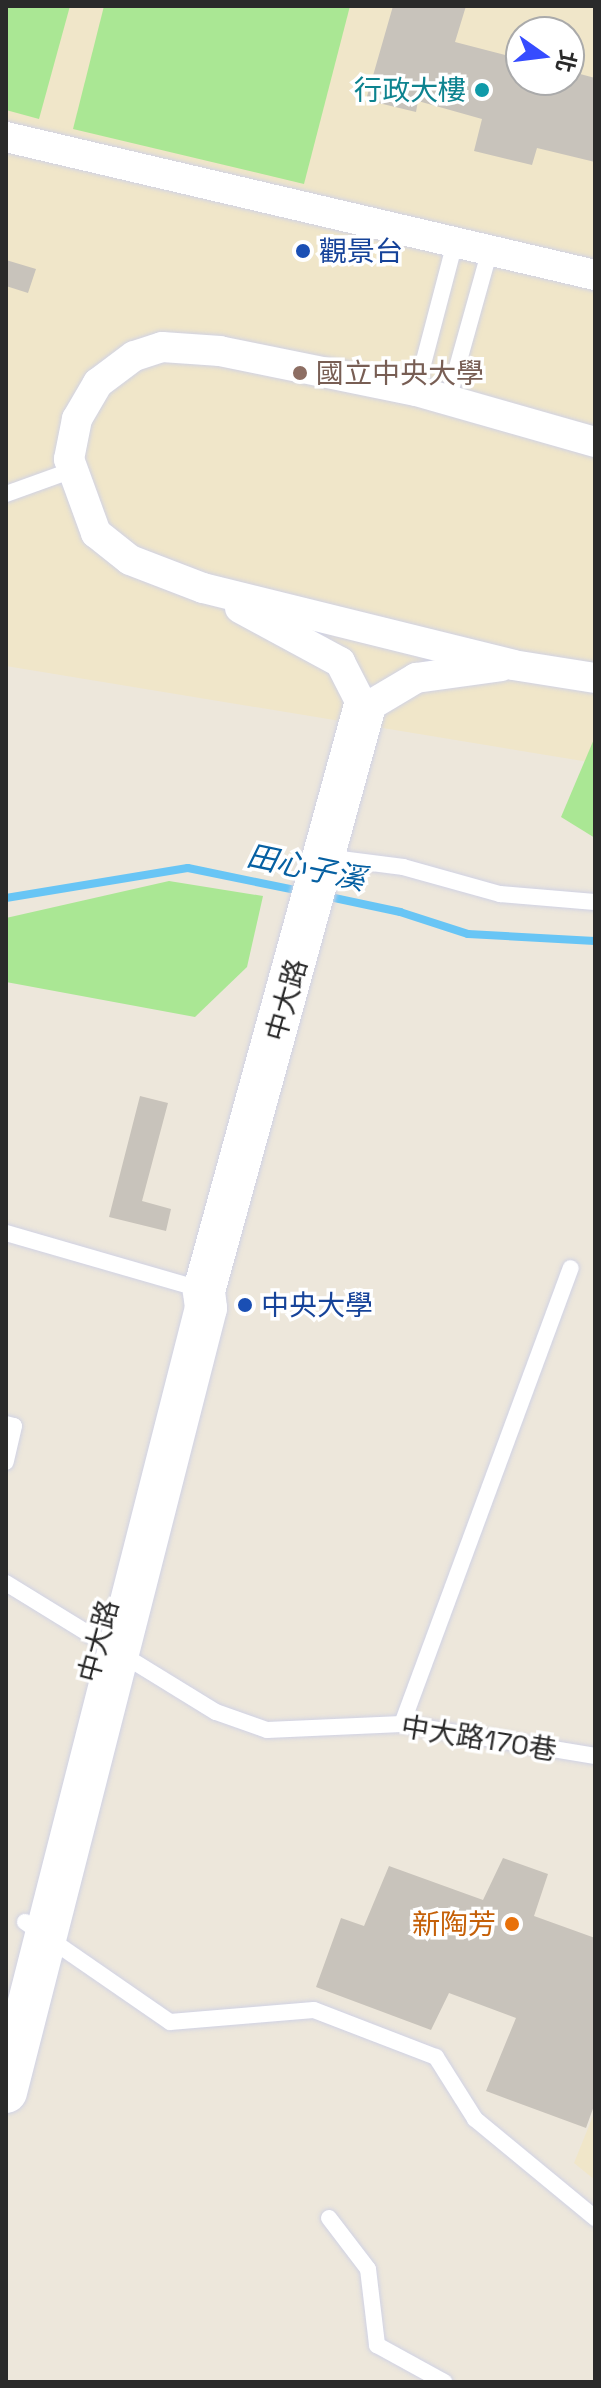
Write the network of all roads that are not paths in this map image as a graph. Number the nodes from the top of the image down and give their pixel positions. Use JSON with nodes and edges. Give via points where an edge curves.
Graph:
{"nodes":[{"id":1,"x":6,"y":137,"type":"edge"},
{"id":2,"x":455,"y":242,"type":"junction"},
{"id":3,"x":490,"y":250,"type":"junction"},
{"id":4,"x":595,"y":275,"type":"edge"},
{"id":5,"x":416,"y":391,"type":"junction"},
{"id":6,"x":448,"y":400,"type":"junction"},
{"id":7,"x":595,"y":442,"type":"edge"},
{"id":8,"x":70,"y":471,"type":"junction"},
{"id":9,"x":6,"y":494,"type":"edge"},
{"id":10,"x":203,"y":588,"type":"junction"},
{"id":11,"x":513,"y":665,"type":"junction"},
{"id":12,"x":595,"y":678,"type":"edge"},
{"id":13,"x":364,"y":709,"type":"junction"},
{"id":14,"x":323,"y":864,"type":"junction"},
{"id":15,"x":595,"y":902,"type":"edge"},
{"id":16,"x":6,"y":1233,"type":"edge"},
{"id":17,"x":571,"y":1268,"type":"dead end"},
{"id":18,"x":204,"y":1291,"type":"junction"},
{"id":19,"x":6,"y":1424,"type":"edge"},
{"id":20,"x":6,"y":1462,"type":"edge"},
{"id":21,"x":6,"y":1583,"type":"edge"},
{"id":22,"x":107,"y":1647,"type":"junction"},
{"id":23,"x":402,"y":1724,"type":"junction"},
{"id":24,"x":595,"y":1756,"type":"edge"},
{"id":25,"x":37,"y":1928,"type":"junction"},
{"id":26,"x":6,"y":1999,"type":"edge"},
{"id":27,"x":6,"y":2092,"type":"edge"},
{"id":28,"x":329,"y":2218,"type":"dead end"},
{"id":29,"x":595,"y":2218,"type":"edge"},
{"id":30,"x":444,"y":2382,"type":"edge"}],
"edges":[{"from":1,"to":2,"type":"street"},
{"from":2,"to":3,"type":"street"},
{"from":2,"to":5,"type":"lane"},
{"from":3,"to":4,"type":"street"},
{"from":3,"to":6,"type":"lane"},
{"from":5,"to":6,"type":"street"},
{"from":5,"to":8,"type":"street","via":[[220,351],[162,347],[134,356],[98,383],[77,419]]},
{"from":6,"to":7,"type":"street"},
{"from":8,"to":9,"type":"lane"},
{"from":8,"to":10,"type":"street","via":[[96,533],[130,560]]},
{"from":10,"to":11,"type":"street"},
{"from":10,"to":13,"type":"street","via":[[340,662]]},
{"from":11,"to":12,"type":"street"},
{"from":11,"to":13,"type":"street","via":[[416,678]]},
{"from":13,"to":14,"type":"street","name":"中大路"},
{"from":14,"to":15,"type":"lane","via":[[403,867],[500,894]]},
{"from":14,"to":18,"type":"street","name":"中大路"},
{"from":16,"to":18,"type":"lane"},
{"from":17,"to":23,"type":"lane"},
{"from":18,"to":22,"type":"street","name":"中大路","via":[[206,1308]]},
{"from":19,"to":20,"type":"lane","via":[[14,1426]]},
{"from":21,"to":22,"type":"lane","name":"中大路170巷"},
{"from":22,"to":23,"type":"lane","name":"中大路170巷","via":[[216,1712],[267,1730]]},
{"from":22,"to":25,"type":"street","name":"中大路"},
{"from":23,"to":24,"type":"lane","name":"中大路170巷"},
{"from":25,"to":26,"type":"street"},
{"from":25,"to":27,"type":"street"},
{"from":25,"to":29,"type":"lane","via":[[170,2022],[314,2010],[436,2057],[475,2119]]},
{"from":28,"to":30,"type":"lane","via":[[368,2269],[377,2345]]}]}
